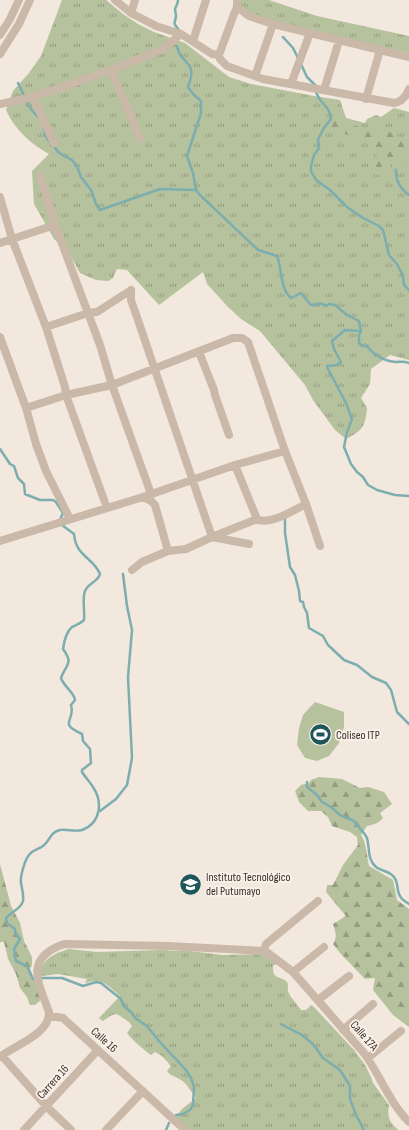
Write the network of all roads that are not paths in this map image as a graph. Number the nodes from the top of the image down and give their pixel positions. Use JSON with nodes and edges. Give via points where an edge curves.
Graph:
{"nodes":[{"id":1,"x":19,"y":0,"type":"edge"},
{"id":2,"x":30,"y":0,"type":"edge"},
{"id":3,"x":115,"y":0,"type":"edge"},
{"id":4,"x":135,"y":0,"type":"edge"},
{"id":5,"x":206,"y":0,"type":"edge"},
{"id":6,"x":237,"y":4,"type":"edge"},
{"id":7,"x":131,"y":13,"type":"junction"},
{"id":8,"x":273,"y":24,"type":"junction"},
{"id":9,"x":181,"y":34,"type":"junction"},
{"id":10,"x":310,"y":34,"type":"junction"},
{"id":11,"x":0,"y":35,"type":"edge"},
{"id":12,"x":193,"y":41,"type":"junction"},
{"id":13,"x":339,"y":41,"type":"junction"},
{"id":14,"x":380,"y":50,"type":"junction"},
{"id":15,"x":0,"y":54,"type":"edge"},
{"id":16,"x":219,"y":54,"type":"junction"},
{"id":17,"x":409,"y":57,"type":"edge"},
{"id":18,"x":111,"y":70,"type":"junction"},
{"id":19,"x":255,"y":76,"type":"junction"},
{"id":20,"x":291,"y":84,"type":"junction"},
{"id":21,"x":409,"y":89,"type":"edge"},
{"id":22,"x":324,"y":90,"type":"junction"},
{"id":23,"x":33,"y":97,"type":"junction"},
{"id":24,"x":366,"y":99,"type":"junction"},
{"id":25,"x":0,"y":104,"type":"edge"},
{"id":26,"x":140,"y":139,"type":"dead end"},
{"id":27,"x":54,"y":144,"type":"dead end"},
{"id":28,"x":40,"y":176,"type":"dead end"},
{"id":29,"x":0,"y":197,"type":"edge"},
{"id":30,"x":55,"y":225,"type":"junction"},
{"id":31,"x":12,"y":239,"type":"junction"},
{"id":32,"x":0,"y":243,"type":"edge"},
{"id":33,"x":88,"y":313,"type":"junction"},
{"id":34,"x":46,"y":327,"type":"junction"},
{"id":35,"x":0,"y":337,"type":"edge"},
{"id":36,"x":199,"y":352,"type":"junction"},
{"id":37,"x":154,"y":368,"type":"junction"},
{"id":38,"x":112,"y":385,"type":"junction"},
{"id":39,"x":66,"y":395,"type":"junction"},
{"id":40,"x":26,"y":408,"type":"junction"},
{"id":41,"x":230,"y":435,"type":"dead end"},
{"id":42,"x":285,"y":450,"type":"junction"},
{"id":43,"x":235,"y":465,"type":"junction"},
{"id":44,"x":193,"y":480,"type":"junction"},
{"id":45,"x":151,"y":494,"type":"junction"},
{"id":46,"x":143,"y":497,"type":"junction"},
{"id":47,"x":306,"y":504,"type":"junction"},
{"id":48,"x":107,"y":508,"type":"junction"},
{"id":49,"x":257,"y":519,"type":"junction"},
{"id":50,"x":63,"y":521,"type":"junction"},
{"id":51,"x":212,"y":536,"type":"junction"},
{"id":52,"x":0,"y":541,"type":"edge"},
{"id":53,"x":249,"y":544,"type":"dead end"},
{"id":54,"x":320,"y":546,"type":"dead end"},
{"id":55,"x":168,"y":551,"type":"junction"},
{"id":56,"x":132,"y":570,"type":"dead end"},
{"id":57,"x":318,"y":901,"type":"dead end"},
{"id":58,"x":324,"y":947,"type":"dead end"},
{"id":59,"x":264,"y":952,"type":"junction"},
{"id":60,"x":293,"y":972,"type":"junction"},
{"id":61,"x":349,"y":976,"type":"dead end"},
{"id":62,"x":318,"y":1000,"type":"junction"},
{"id":63,"x":373,"y":1004,"type":"dead end"},
{"id":64,"x":49,"y":1017,"type":"junction"},
{"id":65,"x":343,"y":1030,"type":"junction"},
{"id":66,"x":401,"y":1031,"type":"dead end"},
{"id":67,"x":98,"y":1050,"type":"junction"},
{"id":68,"x":1,"y":1056,"type":"edge"},
{"id":69,"x":368,"y":1058,"type":"junction"},
{"id":70,"x":143,"y":1091,"type":"junction"},
{"id":71,"x":47,"y":1107,"type":"junction"},
{"id":72,"x":409,"y":1122,"type":"edge"},
{"id":73,"x":24,"y":1130,"type":"edge"},
{"id":74,"x":71,"y":1130,"type":"edge"},
{"id":75,"x":106,"y":1130,"type":"edge"},
{"id":76,"x":185,"y":1130,"type":"edge"}],
"edges":[{"from":1,"to":11,"type":"street"},
{"from":2,"to":15,"type":"street","via":[[19,24]]},
{"from":3,"to":7,"type":"street"},
{"from":4,"to":7,"type":"street"},
{"from":5,"to":12,"type":"street"},
{"from":6,"to":8,"type":"street","via":[[250,16]]},
{"from":6,"to":16,"type":"street"},
{"from":7,"to":9,"type":"street","via":[[156,26]]},
{"from":8,"to":10,"type":"street"},
{"from":8,"to":19,"type":"street"},
{"from":9,"to":12,"type":"street"},
{"from":9,"to":18,"type":"street","via":[[163,49]]},
{"from":10,"to":13,"type":"street"},
{"from":10,"to":20,"type":"street"},
{"from":12,"to":16,"type":"street","via":[[212,54]]},
{"from":13,"to":14,"type":"street"},
{"from":13,"to":22,"type":"street"},
{"from":14,"to":17,"type":"street"},
{"from":14,"to":24,"type":"street"},
{"from":16,"to":19,"type":"street","via":[[227,66]]},
{"from":18,"to":23,"type":"street"},
{"from":18,"to":26,"type":"street"},
{"from":19,"to":20,"type":"street"},
{"from":20,"to":22,"type":"street"},
{"from":21,"to":24,"type":"street","via":[[400,102]]},
{"from":22,"to":24,"type":"street"},
{"from":23,"to":25,"type":"street"},
{"from":23,"to":27,"type":"street"},
{"from":28,"to":30,"type":"street"},
{"from":29,"to":31,"type":"street"},
{"from":30,"to":31,"type":"street"},
{"from":30,"to":33,"type":"street"},
{"from":31,"to":32,"type":"street"},
{"from":31,"to":34,"type":"street"},
{"from":33,"to":34,"type":"street"},
{"from":33,"to":37,"type":"street","via":[[97,312],[131,290],[131,300]]},
{"from":33,"to":38,"type":"street"},
{"from":34,"to":39,"type":"street"},
{"from":35,"to":40,"type":"street"},
{"from":36,"to":37,"type":"street"},
{"from":36,"to":41,"type":"street"},
{"from":36,"to":42,"type":"street","via":[[233,338],[242,338],[248,342]]},
{"from":37,"to":38,"type":"street"},
{"from":37,"to":44,"type":"street"},
{"from":38,"to":39,"type":"street"},
{"from":38,"to":45,"type":"street"},
{"from":39,"to":40,"type":"street"},
{"from":39,"to":48,"type":"street"},
{"from":40,"to":50,"type":"street"},
{"from":42,"to":43,"type":"street"},
{"from":42,"to":47,"type":"street"},
{"from":43,"to":44,"type":"street"},
{"from":43,"to":49,"type":"street"},
{"from":44,"to":45,"type":"street"},
{"from":44,"to":51,"type":"street"},
{"from":45,"to":46,"type":"street"},
{"from":46,"to":48,"type":"street"},
{"from":46,"to":55,"type":"street","via":[[152,500],[155,505]]},
{"from":47,"to":49,"type":"street","via":[[274,519],[263,522]]},
{"from":47,"to":54,"type":"street"},
{"from":48,"to":50,"type":"street"},
{"from":49,"to":51,"type":"street"},
{"from":50,"to":52,"type":"street"},
{"from":51,"to":53,"type":"street"},
{"from":51,"to":55,"type":"street","via":[[186,549]]},
{"from":55,"to":56,"type":"street","via":[[142,562]]},
{"from":57,"to":59,"type":"street","via":[[266,944]]},
{"from":58,"to":60,"type":"street"},
{"from":59,"to":60,"type":"street","name":"Calle 17A"},
{"from":59,"to":64,"type":"street","via":[[168,946],[64,944],[41,958],[38,970],[37,979]]},
{"from":60,"to":62,"type":"street","name":"Calle 17A"},
{"from":61,"to":62,"type":"street"},
{"from":62,"to":65,"type":"street","name":"Calle 17A"},
{"from":63,"to":65,"type":"street"},
{"from":64,"to":67,"type":"street","name":"Calle 16","via":[[63,1018]]},
{"from":64,"to":68,"type":"street","via":[[46,1026],[38,1033]]},
{"from":65,"to":69,"type":"street","name":"Calle 17A"},
{"from":66,"to":69,"type":"street"},
{"from":67,"to":70,"type":"street","name":"Calle 16"},
{"from":67,"to":71,"type":"street","name":"Carrera 16"},
{"from":68,"to":71,"type":"street"},
{"from":69,"to":72,"type":"street","name":"Calle 17A","via":[[393,1102]]},
{"from":70,"to":75,"type":"street"},
{"from":70,"to":76,"type":"street","name":"Calle 16"},
{"from":71,"to":73,"type":"street","name":"Carrera 16"},
{"from":71,"to":74,"type":"street"}]}
